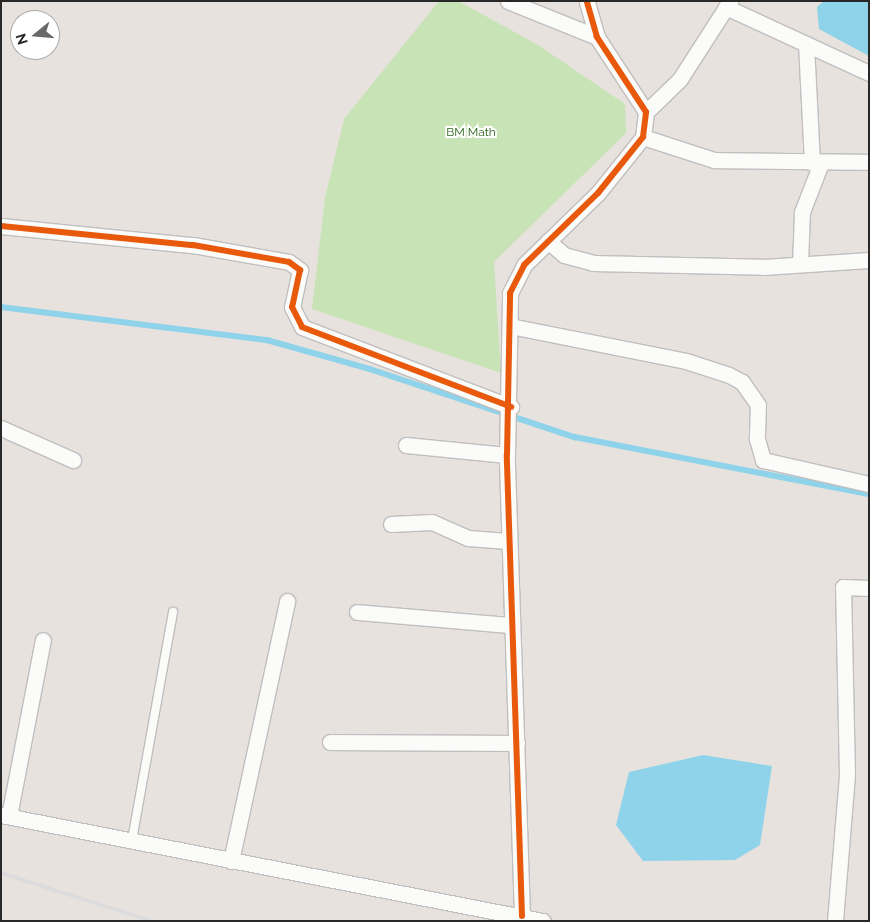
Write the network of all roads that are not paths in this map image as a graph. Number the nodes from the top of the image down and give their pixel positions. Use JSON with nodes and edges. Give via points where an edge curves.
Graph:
{"nodes":[{"id":1,"x":508,"y":1,"type":"edge"},
{"id":2,"x":587,"y":1,"type":"edge"},
{"id":3,"x":728,"y":4,"type":"edge"},
{"id":4,"x":597,"y":37,"type":"junction"},
{"id":5,"x":806,"y":44,"type":"junction"},
{"id":6,"x":869,"y":73,"type":"edge"},
{"id":7,"x":646,"y":112,"type":"junction"},
{"id":8,"x":643,"y":137,"type":"junction"},
{"id":9,"x":869,"y":162,"type":"edge"},
{"id":10,"x":816,"y":163,"type":"junction"},
{"id":11,"x":1,"y":226,"type":"edge"},
{"id":12,"x":548,"y":241,"type":"junction"},
{"id":13,"x":869,"y":260,"type":"edge"},
{"id":14,"x":800,"y":264,"type":"junction"},
{"id":15,"x":510,"y":326,"type":"junction"},
{"id":16,"x":510,"y":416,"type":"junction"},
{"id":17,"x":1,"y":428,"type":"edge"},
{"id":18,"x":406,"y":445,"type":"dead end"},
{"id":19,"x":506,"y":455,"type":"junction"},
{"id":20,"x":73,"y":460,"type":"dead end"},
{"id":21,"x":869,"y":484,"type":"edge"},
{"id":22,"x":391,"y":524,"type":"dead end"},
{"id":23,"x":508,"y":541,"type":"junction"},
{"id":24,"x":869,"y":588,"type":"edge"},
{"id":25,"x":287,"y":601,"type":"dead end"},
{"id":26,"x":173,"y":612,"type":"dead end"},
{"id":27,"x":357,"y":612,"type":"dead end"},
{"id":28,"x":510,"y":625,"type":"junction"},
{"id":29,"x":43,"y":640,"type":"dead end"},
{"id":30,"x":330,"y":742,"type":"dead end"},
{"id":31,"x":516,"y":743,"type":"junction"},
{"id":32,"x":5,"y":815,"type":"edge"},
{"id":33,"x":132,"y":840,"type":"junction"},
{"id":34,"x":231,"y":861,"type":"junction"},
{"id":35,"x":522,"y":916,"type":"junction"},
{"id":36,"x":543,"y":921,"type":"edge"},
{"id":37,"x":835,"y":921,"type":"edge"}],
"edges":[{"from":1,"to":4,"type":"street"},
{"from":2,"to":4,"type":"street"},
{"from":3,"to":5,"type":"street"},
{"from":3,"to":7,"type":"street","via":[[680,79]]},
{"from":4,"to":7,"type":"street"},
{"from":5,"to":6,"type":"street"},
{"from":5,"to":10,"type":"street"},
{"from":7,"to":8,"type":"street"},
{"from":8,"to":10,"type":"street","via":[[714,160]]},
{"from":8,"to":12,"type":"street","via":[[598,193]]},
{"from":9,"to":10,"type":"street"},
{"from":10,"to":14,"type":"street","via":[[802,212]]},
{"from":11,"to":16,"type":"street","via":[[193,245],[290,262],[300,270],[292,307],[302,326]]},
{"from":12,"to":14,"type":"street","via":[[564,255],[593,263]]},
{"from":12,"to":15,"type":"street","via":[[516,276]]},
{"from":13,"to":14,"type":"street"},
{"from":15,"to":16,"type":"street"},
{"from":15,"to":21,"type":"street","via":[[686,361],[730,376],[742,382],[758,405],[757,439],[764,460]]},
{"from":16,"to":19,"type":"street"},
{"from":17,"to":20,"type":"street"},
{"from":18,"to":19,"type":"street"},
{"from":19,"to":23,"type":"street"},
{"from":22,"to":23,"type":"street","via":[[432,522],[468,538]]},
{"from":23,"to":28,"type":"street"},
{"from":24,"to":37,"type":"street","via":[[842,587],[847,775]]},
{"from":25,"to":34,"type":"street"},
{"from":26,"to":33,"type":"lane"},
{"from":27,"to":28,"type":"street"},
{"from":28,"to":31,"type":"street"},
{"from":29,"to":32,"type":"street"},
{"from":30,"to":31,"type":"street"},
{"from":31,"to":35,"type":"street"},
{"from":32,"to":33,"type":"street"},
{"from":33,"to":34,"type":"street"},
{"from":34,"to":35,"type":"street"},
{"from":35,"to":36,"type":"street"}]}
